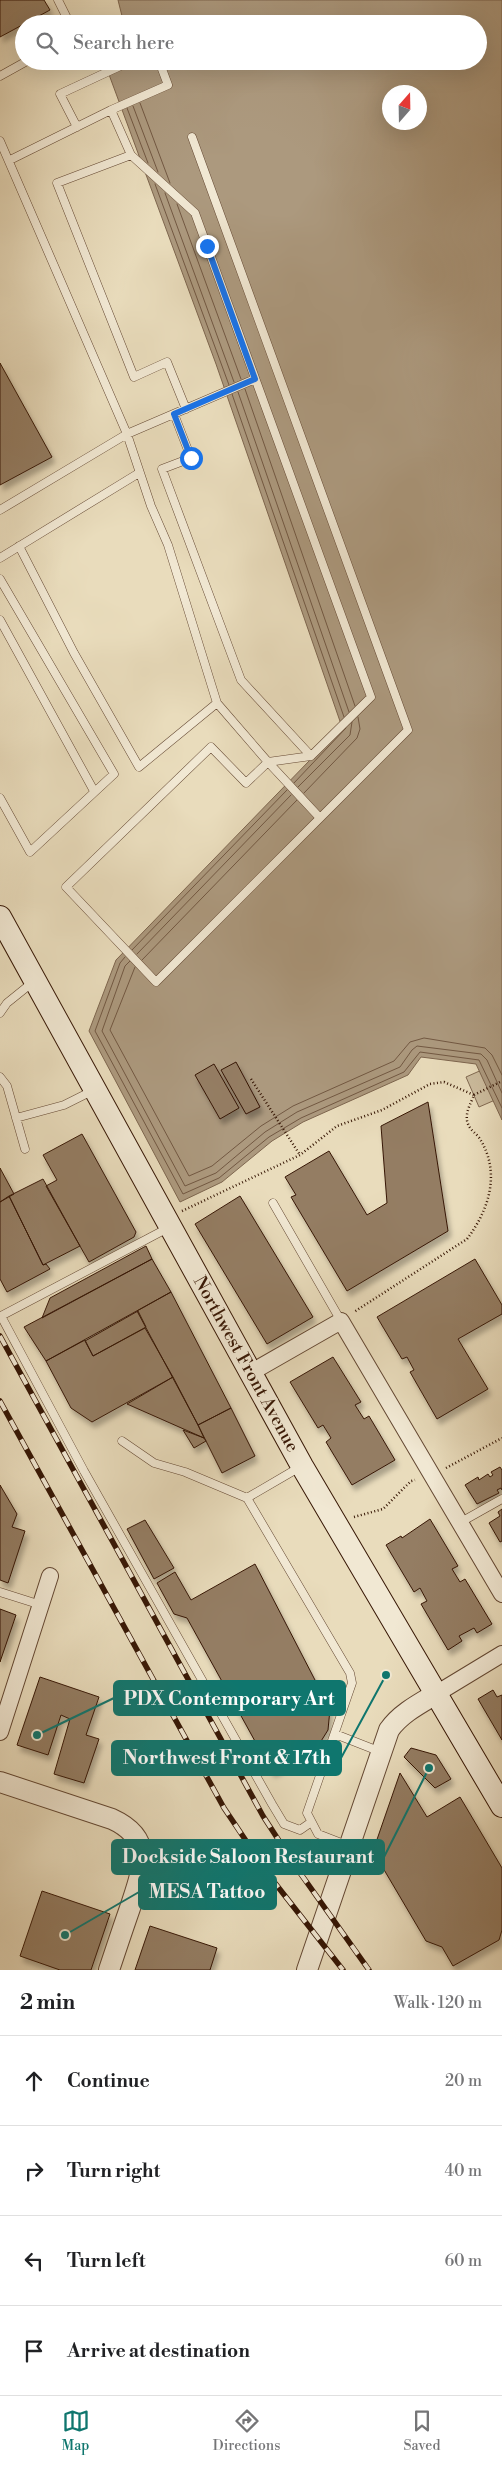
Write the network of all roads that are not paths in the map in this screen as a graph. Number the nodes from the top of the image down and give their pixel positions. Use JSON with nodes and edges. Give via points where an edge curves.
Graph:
{"nodes":[{"id":1,"x":58,"y":0,"type":"edge"},
{"id":2,"x":66,"y":15,"type":"edge"},
{"id":3,"x":15,"y":68,"type":"edge"},
{"id":4,"x":112,"y":70,"type":"edge"},
{"id":5,"x":162,"y":70,"type":"edge"},
{"id":6,"x":0,"y":76,"type":"edge"},
{"id":7,"x":112,"y":110,"type":"junction"},
{"id":8,"x":77,"y":127,"type":"junction"},
{"id":9,"x":192,"y":137,"type":"dead end"},
{"id":10,"x":0,"y":141,"type":"edge"},
{"id":11,"x":131,"y":156,"type":"junction"},
{"id":12,"x":10,"y":160,"type":"junction"},
{"id":13,"x":255,"y":379,"type":"junction"},
{"id":14,"x":186,"y":409,"type":"junction"},
{"id":15,"x":174,"y":414,"type":"junction"},
{"id":16,"x":128,"y":434,"type":"junction"},
{"id":17,"x":139,"y":473,"type":"junction"},
{"id":18,"x":0,"y":510,"type":"edge"},
{"id":19,"x":19,"y":546,"type":"junction"},
{"id":20,"x":0,"y":558,"type":"edge"},
{"id":21,"x":0,"y":579,"type":"edge"},
{"id":22,"x":0,"y":620,"type":"edge"},
{"id":23,"x":217,"y":703,"type":"junction"},
{"id":24,"x":311,"y":756,"type":"junction"},
{"id":25,"x":268,"y":762,"type":"junction"},
{"id":26,"x":94,"y":791,"type":"junction"},
{"id":27,"x":0,"y":798,"type":"edge"},
{"id":28,"x":320,"y":818,"type":"junction"},
{"id":29,"x":0,"y":917,"type":"edge"},
{"id":30,"x":35,"y":981,"type":"junction"},
{"id":31,"x":0,"y":1012,"type":"edge"},
{"id":32,"x":0,"y":1077,"type":"edge"},
{"id":33,"x":94,"y":1090,"type":"junction"},
{"id":34,"x":16,"y":1118,"type":"junction"},
{"id":35,"x":25,"y":1149,"type":"dead end"},
{"id":36,"x":273,"y":1203,"type":"dead end"},
{"id":37,"x":167,"y":1223,"type":"junction"},
{"id":38,"x":341,"y":1321,"type":"junction"},
{"id":39,"x":250,"y":1373,"type":"junction"},
{"id":40,"x":122,"y":1441,"type":"dead end"},
{"id":41,"x":302,"y":1466,"type":"junction"},
{"id":42,"x":247,"y":1498,"type":"junction"},
{"id":43,"x":502,"y":1499,"type":"edge"},
{"id":44,"x":461,"y":1522,"type":"junction"},
{"id":45,"x":50,"y":1576,"type":"dead end"},
{"id":46,"x":501,"y":1590,"type":"edge"},
{"id":47,"x":0,"y":1592,"type":"edge"},
{"id":48,"x":40,"y":1605,"type":"junction"},
{"id":49,"x":502,"y":1654,"type":"edge"},
{"id":50,"x":436,"y":1694,"type":"junction"},
{"id":51,"x":0,"y":1732,"type":"edge"},
{"id":52,"x":334,"y":1734,"type":"junction"},
{"id":53,"x":381,"y":1752,"type":"junction"},
{"id":54,"x":0,"y":1782,"type":"edge"},
{"id":55,"x":502,"y":1806,"type":"edge"},
{"id":56,"x":310,"y":1823,"type":"junction"},
{"id":57,"x":349,"y":1846,"type":"junction"},
{"id":58,"x":108,"y":1970,"type":"edge"},
{"id":59,"x":307,"y":1970,"type":"edge"}],
"edges":[{"from":1,"to":2,"type":"lane"},
{"from":3,"to":6,"type":"lane"},
{"from":4,"to":8,"type":"lane","via":[[60,94]]},
{"from":5,"to":7,"type":"lane","via":[[168,85]]},
{"from":7,"to":8,"type":"lane"},
{"from":7,"to":11,"type":"lane"},
{"from":8,"to":12,"type":"lane"},
{"from":9,"to":28,"type":"lane","via":[[408,730]]},
{"from":10,"to":12,"type":"lane"},
{"from":11,"to":13,"type":"lane","via":[[195,213]]},
{"from":11,"to":14,"type":"lane","via":[[57,183],[134,377],[167,362]]},
{"from":12,"to":16,"type":"lane"},
{"from":13,"to":14,"type":"lane"},
{"from":13,"to":24,"type":"lane","via":[[371,697]]},
{"from":14,"to":15,"type":"lane"},
{"from":15,"to":16,"type":"lane"},
{"from":15,"to":24,"type":"lane","via":[[191,458],[162,469],[241,680]]},
{"from":16,"to":17,"type":"lane"},
{"from":16,"to":18,"type":"lane"},
{"from":17,"to":19,"type":"lane"},
{"from":17,"to":23,"type":"lane","via":[[168,545]]},
{"from":19,"to":20,"type":"lane"},
{"from":19,"to":23,"type":"lane","via":[[74,653],[139,767]]},
{"from":21,"to":26,"type":"lane","via":[[114,774]]},
{"from":22,"to":26,"type":"lane"},
{"from":23,"to":25,"type":"lane"},
{"from":24,"to":25,"type":"lane"},
{"from":25,"to":28,"type":"lane"},
{"from":25,"to":28,"type":"lane","via":[[246,783],[211,747],[66,887],[156,982]]},
{"from":26,"to":27,"type":"lane","via":[[30,852]]},
{"from":29,"to":30,"type":"main road","name":"Northwest Front Avenue"},
{"from":30,"to":31,"type":"lane"},
{"from":30,"to":33,"type":"main road","name":"Northwest Front Avenue"},
{"from":32,"to":34,"type":"lane","via":[[7,1086]]},
{"from":33,"to":34,"type":"lane","via":[[64,1105]]},
{"from":33,"to":37,"type":"main road","name":"Northwest Front Avenue"},
{"from":34,"to":35,"type":"lane"},
{"from":36,"to":38,"type":"lane"},
{"from":37,"to":39,"type":"main road","name":"Northwest Front Avenue"},
{"from":37,"to":56,"type":"lane","via":[[92,1269],[1,1316],[84,1471],[284,1824],[300,1830]]},
{"from":38,"to":39,"type":"street"},
{"from":38,"to":44,"type":"street"},
{"from":39,"to":41,"type":"main road","name":"Northwest Front Avenue"},
{"from":40,"to":42,"type":"lane","via":[[154,1463]]},
{"from":41,"to":42,"type":"lane"},
{"from":41,"to":50,"type":"main road","name":"Northwest Front Avenue"},
{"from":42,"to":52,"type":"lane","via":[[350,1673],[352,1683]]},
{"from":43,"to":44,"type":"lane"},
{"from":44,"to":46,"type":"street"},
{"from":45,"to":48,"type":"street"},
{"from":47,"to":48,"type":"lane"},
{"from":48,"to":51,"type":"street"},
{"from":49,"to":50,"type":"street"},
{"from":50,"to":53,"type":"street","via":[[395,1722]]},
{"from":50,"to":55,"type":"main road","name":"Northwest Front Avenue"},
{"from":52,"to":53,"type":"lane"},
{"from":52,"to":56,"type":"lane","via":[[307,1813]]},
{"from":53,"to":57,"type":"street"},
{"from":54,"to":58,"type":"street","via":[[112,1819],[129,1828],[138,1839],[143,1869]]},
{"from":56,"to":57,"type":"lane","via":[[318,1834]]},
{"from":57,"to":59,"type":"street"}]}
